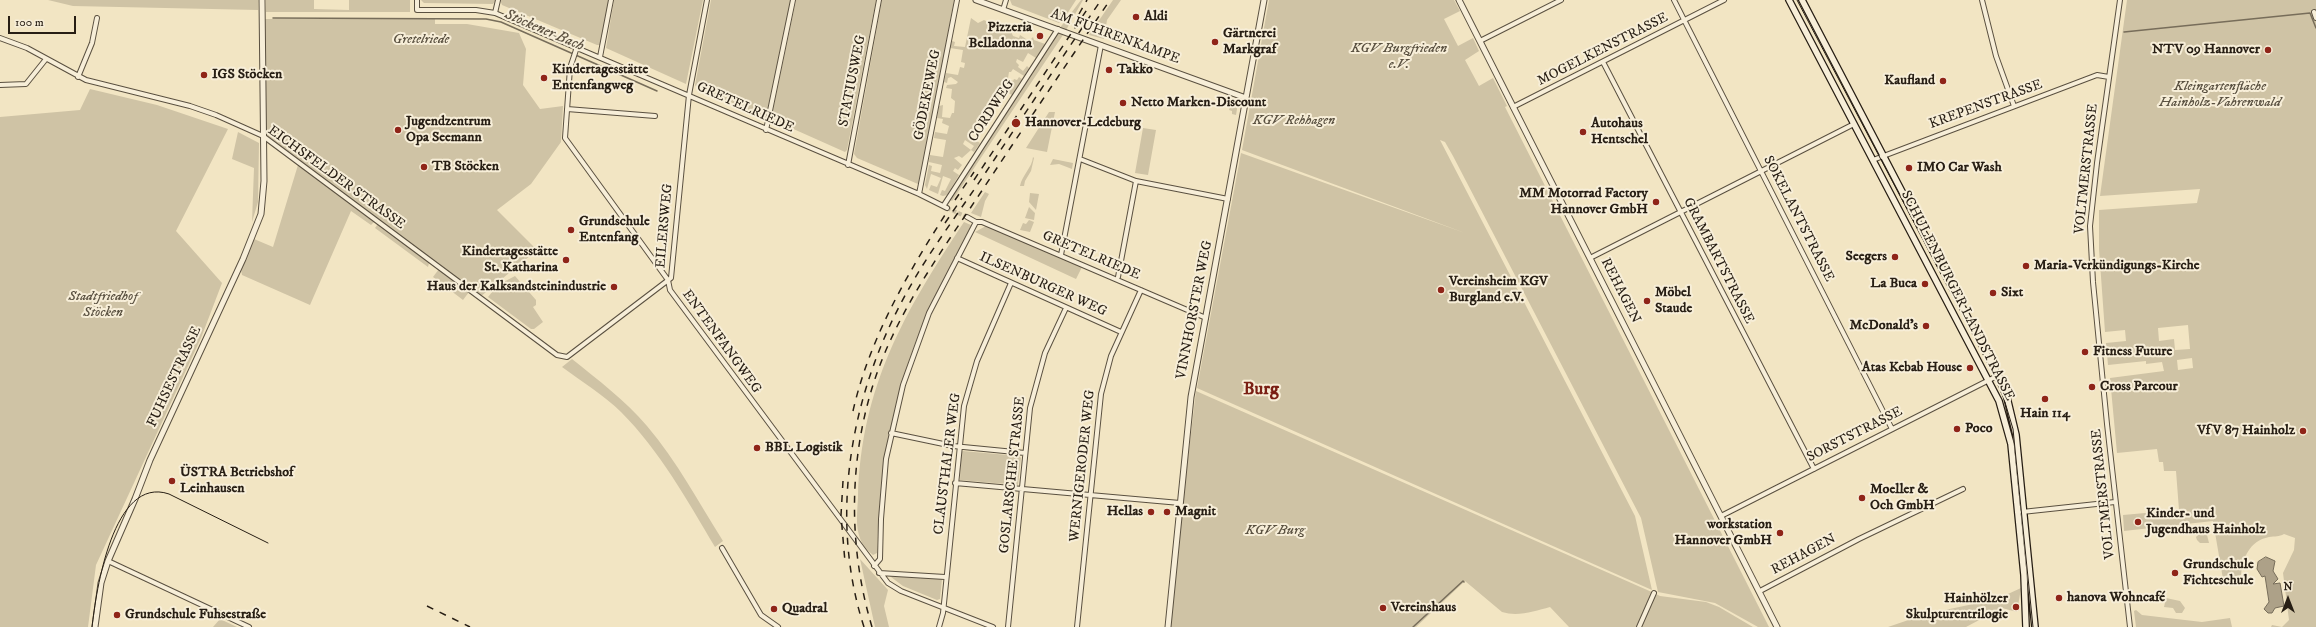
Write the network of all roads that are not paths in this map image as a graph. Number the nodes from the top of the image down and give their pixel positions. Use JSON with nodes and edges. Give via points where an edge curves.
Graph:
{"nodes":[{"id":1,"x":262,"y":0,"type":"edge"},
{"id":2,"x":417,"y":0,"type":"edge"},
{"id":3,"x":498,"y":0,"type":"edge"},
{"id":4,"x":611,"y":0,"type":"edge"},
{"id":5,"x":707,"y":0,"type":"edge"},
{"id":6,"x":793,"y":0,"type":"edge"},
{"id":7,"x":879,"y":0,"type":"edge"},
{"id":8,"x":957,"y":0,"type":"edge"},
{"id":9,"x":976,"y":0,"type":"edge"},
{"id":10,"x":1006,"y":0,"type":"edge"},
{"id":11,"x":1264,"y":0,"type":"edge"},
{"id":12,"x":1459,"y":0,"type":"edge"},
{"id":13,"x":1561,"y":0,"type":"edge"},
{"id":14,"x":1674,"y":0,"type":"edge"},
{"id":15,"x":1724,"y":0,"type":"edge"},
{"id":16,"x":1789,"y":0,"type":"edge"},
{"id":17,"x":1802,"y":0,"type":"edge"},
{"id":18,"x":1982,"y":0,"type":"edge"},
{"id":19,"x":2120,"y":0,"type":"edge"},
{"id":20,"x":1003,"y":10,"type":"junction"},
{"id":21,"x":2314,"y":12,"type":"dead end"},
{"id":22,"x":495,"y":13,"type":"junction"},
{"id":23,"x":98,"y":18,"type":"dead end"},
{"id":24,"x":2316,"y":18,"type":"edge"},
{"id":25,"x":1684,"y":20,"type":"junction"},
{"id":26,"x":1058,"y":29,"type":"junction"},
{"id":27,"x":0,"y":38,"type":"edge"},
{"id":28,"x":1480,"y":41,"type":"junction"},
{"id":29,"x":1102,"y":45,"type":"junction"},
{"id":30,"x":576,"y":49,"type":"junction"},
{"id":31,"x":600,"y":57,"type":"junction"},
{"id":32,"x":46,"y":59,"type":"junction"},
{"id":33,"x":1603,"y":62,"type":"junction"},
{"id":34,"x":78,"y":77,"type":"junction"},
{"id":35,"x":2108,"y":77,"type":"junction"},
{"id":36,"x":0,"y":86,"type":"edge"},
{"id":37,"x":689,"y":95,"type":"junction"},
{"id":38,"x":1246,"y":98,"type":"junction"},
{"id":39,"x":2014,"y":106,"type":"junction"},
{"id":40,"x":1513,"y":107,"type":"junction"},
{"id":41,"x":567,"y":109,"type":"junction"},
{"id":42,"x":655,"y":116,"type":"dead end"},
{"id":43,"x":1854,"y":124,"type":"junction"},
{"id":44,"x":766,"y":130,"type":"junction"},
{"id":45,"x":263,"y":136,"type":"junction"},
{"id":46,"x":1884,"y":155,"type":"junction"},
{"id":47,"x":1080,"y":159,"type":"junction"},
{"id":48,"x":1873,"y":160,"type":"junction"},
{"id":49,"x":848,"y":165,"type":"junction"},
{"id":50,"x":1761,"y":171,"type":"junction"},
{"id":51,"x":1136,"y":181,"type":"junction"},
{"id":52,"x":919,"y":194,"type":"junction"},
{"id":53,"x":1228,"y":199,"type":"junction"},
{"id":54,"x":945,"y":206,"type":"joint"},
{"id":55,"x":1680,"y":212,"type":"junction"},
{"id":56,"x":967,"y":217,"type":"tunnel mouth"},
{"id":57,"x":976,"y":222,"type":"junction"},
{"id":58,"x":1061,"y":255,"type":"junction"},
{"id":59,"x":957,"y":258,"type":"junction"},
{"id":60,"x":1590,"y":258,"type":"junction"},
{"id":61,"x":1118,"y":277,"type":"dead end"},
{"id":62,"x":668,"y":280,"type":"junction"},
{"id":63,"x":1011,"y":283,"type":"junction"},
{"id":64,"x":1141,"y":290,"type":"junction"},
{"id":65,"x":1066,"y":308,"type":"junction"},
{"id":66,"x":1206,"y":318,"type":"junction"},
{"id":67,"x":1121,"y":332,"type":"junction"},
{"id":68,"x":567,"y":357,"type":"joint"},
{"id":69,"x":2000,"y":375,"type":"junction"},
{"id":70,"x":1989,"y":380,"type":"junction"},
{"id":71,"x":1892,"y":428,"type":"junction"},
{"id":72,"x":891,"y":433,"type":"junction"},
{"id":73,"x":958,"y":447,"type":"junction"},
{"id":74,"x":1025,"y":453,"type":"junction"},
{"id":75,"x":1814,"y":468,"type":"junction"},
{"id":76,"x":955,"y":483,"type":"junction"},
{"id":77,"x":1963,"y":489,"type":"dead end"},
{"id":78,"x":1021,"y":490,"type":"junction"},
{"id":79,"x":1090,"y":496,"type":"junction"},
{"id":80,"x":2115,"y":502,"type":"junction"},
{"id":81,"x":1180,"y":503,"type":"junction"},
{"id":82,"x":2020,"y":513,"type":"junction"},
{"id":83,"x":1720,"y":516,"type":"junction"},
{"id":84,"x":722,"y":548,"type":"dead end"},
{"id":85,"x":108,"y":561,"type":"junction"},
{"id":86,"x":874,"y":566,"type":"junction"},
{"id":87,"x":879,"y":573,"type":"junction"},
{"id":88,"x":945,"y":577,"type":"junction"},
{"id":89,"x":1760,"y":591,"type":"junction"},
{"id":90,"x":1654,"y":593,"type":"dead end"},
{"id":91,"x":943,"y":608,"type":"junction"},
{"id":92,"x":95,"y":627,"type":"edge"},
{"id":93,"x":250,"y":627,"type":"edge"},
{"id":94,"x":778,"y":627,"type":"edge"},
{"id":95,"x":940,"y":627,"type":"edge"},
{"id":96,"x":993,"y":627,"type":"edge"},
{"id":97,"x":1008,"y":627,"type":"edge"},
{"id":98,"x":1077,"y":627,"type":"edge"},
{"id":99,"x":1168,"y":627,"type":"edge"},
{"id":100,"x":1639,"y":627,"type":"edge"},
{"id":101,"x":1777,"y":627,"type":"edge"},
{"id":102,"x":2026,"y":627,"type":"edge"},
{"id":103,"x":2035,"y":627,"type":"edge"},
{"id":104,"x":2130,"y":627,"type":"edge"}],
"edges":[{"from":1,"to":45,"type":"street","name":"FUHSESTRASSE"},
{"from":2,"to":22,"type":"street","name":"GRETELRIEDE","via":[[417,10],[476,10]]},
{"from":3,"to":22,"type":"street"},
{"from":4,"to":31,"type":"street"},
{"from":5,"to":37,"type":"street","name":"EILERSWEG"},
{"from":6,"to":44,"type":"street"},
{"from":7,"to":49,"type":"street","name":"STATIUSWEG"},
{"from":8,"to":52,"type":"street","name":"GÖDEKEWEG"},
{"from":9,"to":20,"type":"street","name":"AM FUHRENKAMPE"},
{"from":10,"to":20,"type":"street"},
{"from":11,"to":38,"type":"street","name":"VINNHORSTER WEG"},
{"from":12,"to":28,"type":"street","name":"REHAGEN"},
{"from":13,"to":28,"type":"street"},
{"from":14,"to":25,"type":"street","name":"SOKELANTSTRASSE"},
{"from":15,"to":25,"type":"street","name":"MOGELKENSTRASSE"},
{"from":16,"to":43,"type":"main road","name":"SCHULENBURGER LANDSTRASSE"},
{"from":17,"to":46,"type":"main road","name":"SCHULENBURGER LANDSTRASSE"},
{"from":18,"to":39,"type":"street","via":[[1993,49]]},
{"from":19,"to":35,"type":"street","name":"VOLTMERSTRASSE"},
{"from":20,"to":26,"type":"street","name":"AM FUHRENKAMPE"},
{"from":21,"to":24,"type":"street"},
{"from":22,"to":30,"type":"street","name":"GRETELRIEDE"},
{"from":23,"to":34,"type":"street","via":[[92,43]]},
{"from":25,"to":33,"type":"street","name":"MOGELKENSTRASSE"},
{"from":25,"to":50,"type":"street","name":"SOKELANTSTRASSE"},
{"from":26,"to":29,"type":"street","name":"AM FUHRENKAMPE"},
{"from":26,"to":54,"type":"street","name":"CORDWEG"},
{"from":27,"to":32,"type":"street","name":"EICHSFELDER STRASSE","via":[[14,42]]},
{"from":28,"to":40,"type":"street","name":"REHAGEN"},
{"from":29,"to":38,"type":"street","name":"AM FUHRENKAMPE"},
{"from":29,"to":47,"type":"street"},
{"from":30,"to":31,"type":"street","name":"GRETELRIEDE"},
{"from":30,"to":41,"type":"street","name":"ENTENFANGWEG"},
{"from":31,"to":37,"type":"street","name":"GRETELRIEDE"},
{"from":32,"to":34,"type":"street","name":"EICHSFELDER STRASSE"},
{"from":32,"to":36,"type":"street","via":[[26,84]]},
{"from":33,"to":40,"type":"street","name":"MOGELKENSTRASSE"},
{"from":33,"to":55,"type":"street","name":"GRAMBARTSTRASSE"},
{"from":34,"to":45,"type":"street","name":"EICHSFELDER STRASSE","via":[[119,90],[190,106]]},
{"from":35,"to":39,"type":"street","name":"KREPENSTRASSE","via":[[2096,75]]},
{"from":35,"to":80,"type":"street","name":"VOLTMERSTRASSE","via":[[2090,226]]},
{"from":37,"to":44,"type":"street","name":"GRETELRIEDE"},
{"from":37,"to":62,"type":"street","name":"EILERSWEG","via":[[671,278]]},
{"from":38,"to":53,"type":"street","name":"VINNHORSTER WEG"},
{"from":39,"to":46,"type":"street","name":"KREPENSTRASSE"},
{"from":40,"to":60,"type":"street","name":"REHAGEN"},
{"from":41,"to":42,"type":"street"},
{"from":41,"to":62,"type":"street","name":"ENTENFANGWEG","via":[[565,132],[568,144]]},
{"from":43,"to":48,"type":"main road","name":"SCHULENBURGER LANDSTRASSE"},
{"from":43,"to":50,"type":"street"},
{"from":44,"to":49,"type":"street","name":"GRETELRIEDE"},
{"from":45,"to":68,"type":"street","name":"EICHSFELDER STRASSE","via":[[557,355]]},
{"from":45,"to":85,"type":"street","name":"FUHSESTRASSE","via":[[263,201],[256,229],[150,460]]},
{"from":46,"to":48,"type":"street","name":"KREPENSTRASSE"},
{"from":46,"to":69,"type":"main road","name":"SCHULENBURGER LANDSTRASSE"},
{"from":47,"to":51,"type":"street"},
{"from":47,"to":58,"type":"street"},
{"from":48,"to":70,"type":"main road","name":"SCHULENBURGER LANDSTRASSE"},
{"from":49,"to":52,"type":"street","name":"GRETELRIEDE"},
{"from":50,"to":55,"type":"street"},
{"from":50,"to":71,"type":"street","name":"SOKELANTSTRASSE"},
{"from":51,"to":53,"type":"street"},
{"from":51,"to":61,"type":"street"},
{"from":52,"to":54,"type":"street","name":"GRETELRIEDE"},
{"from":53,"to":66,"type":"street","name":"VINNHORSTER WEG"},
{"from":55,"to":60,"type":"street"},
{"from":55,"to":75,"type":"street","name":"GRAMBARTSTRASSE"},
{"from":56,"to":57,"type":"street","name":"GRETELRIEDE"},
{"from":57,"to":58,"type":"street","name":"GRETELRIEDE","via":[[982,222]]},
{"from":57,"to":59,"type":"street"},
{"from":58,"to":64,"type":"street","name":"GRETELRIEDE"},
{"from":59,"to":63,"type":"street","name":"ILSENBURGER WEG"},
{"from":59,"to":72,"type":"street","via":[[919,338],[903,385]]},
{"from":60,"to":83,"type":"street","name":"REHAGEN"},
{"from":62,"to":68,"type":"street","name":"EILERSWEG"},
{"from":62,"to":86,"type":"street","name":"ENTENFANGWEG","via":[[670,290]]},
{"from":63,"to":65,"type":"street","name":"ILSENBURGER WEG"},
{"from":63,"to":73,"type":"street","name":"CLAUSTHALER WEG","via":[[982,347],[972,377],[964,406]]},
{"from":64,"to":66,"type":"street","name":"GRETELRIEDE"},
{"from":64,"to":67,"type":"street","name":"WERNIGERODER WEG"},
{"from":65,"to":67,"type":"street","name":"ILSENBURGER WEG"},
{"from":65,"to":74,"type":"street","name":"GOSLARSCHE STRASSE","via":[[1045,353],[1036,382]]},
{"from":66,"to":81,"type":"street","name":"VINNHORSTER WEG","via":[[1190,402]]},
{"from":67,"to":79,"type":"street","name":"WERNIGERODER WEG","via":[[1111,356],[1101,394]]},
{"from":69,"to":70,"type":"street","name":"SORSTSTRASSE"},
{"from":69,"to":82,"type":"main road","name":"SCHULENBURGER LANDSTRASSE","via":[[2014,420]]},
{"from":70,"to":71,"type":"street","name":"SORSTSTRASSE"},
{"from":70,"to":82,"type":"main road","name":"SCHULENBURGER LANDSTRASSE","via":[[1999,401],[2009,436]]},
{"from":71,"to":75,"type":"street","name":"SORSTSTRASSE"},
{"from":72,"to":73,"type":"street"},
{"from":72,"to":86,"type":"street","via":[[883,487],[880,559]]},
{"from":73,"to":74,"type":"street"},
{"from":73,"to":76,"type":"street","name":"CLAUSTHALER WEG"},
{"from":74,"to":78,"type":"street","name":"GOSLARSCHE STRASSE"},
{"from":75,"to":83,"type":"street","name":"SORSTSTRASSE"},
{"from":76,"to":78,"type":"street"},
{"from":76,"to":88,"type":"street","name":"CLAUSTHALER WEG"},
{"from":77,"to":89,"type":"street","name":"REHAGEN"},
{"from":78,"to":79,"type":"street"},
{"from":78,"to":97,"type":"street","name":"GOSLARSCHE STRASSE"},
{"from":79,"to":81,"type":"street"},
{"from":79,"to":98,"type":"street","name":"WERNIGERODER WEG"},
{"from":80,"to":82,"type":"street"},
{"from":80,"to":104,"type":"street","name":"VOLTMERSTRASSE"},
{"from":81,"to":99,"type":"street","name":"VINNHORSTER WEG"},
{"from":82,"to":102,"type":"main road","name":"SCHULENBURGER LANDSTRASSE"},
{"from":82,"to":103,"type":"main road","name":"SCHULENBURGER LANDSTRASSE"},
{"from":83,"to":89,"type":"street","name":"REHAGEN"},
{"from":84,"to":94,"type":"street","via":[[761,615]]},
{"from":85,"to":92,"type":"street","name":"FUHSESTRASSE","via":[[101,583]]},
{"from":85,"to":93,"type":"street"},
{"from":86,"to":87,"type":"street","name":"ENTENFANGWEG"},
{"from":87,"to":88,"type":"street"},
{"from":87,"to":91,"type":"street","name":"ENTENFANGWEG","via":[[895,588]]},
{"from":88,"to":91,"type":"street","name":"CLAUSTHALER WEG"},
{"from":89,"to":101,"type":"street","name":"REHAGEN"},
{"from":90,"to":100,"type":"street"},
{"from":91,"to":95,"type":"street","name":"CLAUSTHALER WEG"},
{"from":91,"to":96,"type":"street"}]}
